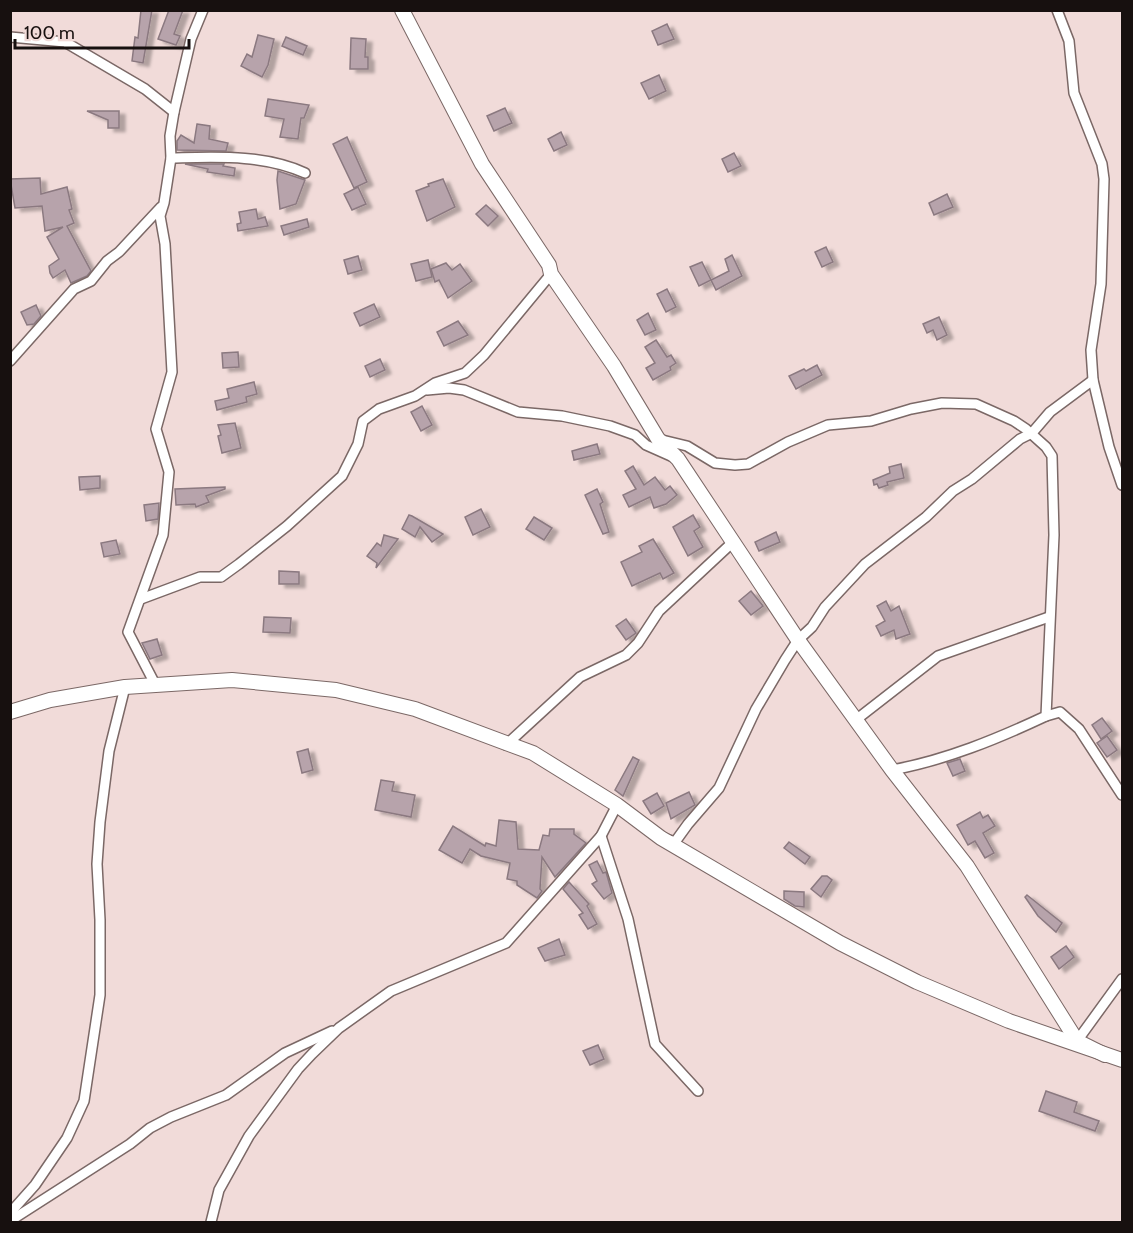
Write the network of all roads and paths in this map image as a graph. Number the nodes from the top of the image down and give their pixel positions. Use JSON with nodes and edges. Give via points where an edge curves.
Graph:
{"nodes":[{"id":1,"x":203,"y":10,"type":"edge"},
{"id":2,"x":402,"y":10,"type":"edge"},
{"id":3,"x":1057,"y":10,"type":"edge"},
{"id":4,"x":10,"y":37,"type":"edge"},
{"id":5,"x":174,"y":112,"type":"junction"},
{"id":6,"x":171,"y":158,"type":"junction"},
{"id":7,"x":305,"y":173,"type":"dead end"},
{"id":8,"x":164,"y":203,"type":"junction"},
{"id":9,"x":551,"y":274,"type":"junction"},
{"id":10,"x":10,"y":361,"type":"edge"},
{"id":11,"x":1093,"y":380,"type":"junction"},
{"id":12,"x":424,"y":390,"type":"junction"},
{"id":13,"x":1032,"y":433,"type":"junction"},
{"id":14,"x":658,"y":439,"type":"junction"},
{"id":15,"x":678,"y":459,"type":"junction"},
{"id":16,"x":1122,"y":484,"type":"edge"},
{"id":17,"x":734,"y":544,"type":"junction"},
{"id":18,"x":141,"y":599,"type":"junction"},
{"id":19,"x":1049,"y":617,"type":"junction"},
{"id":20,"x":798,"y":640,"type":"junction"},
{"id":21,"x":155,"y":684,"type":"junction"},
{"id":22,"x":125,"y":687,"type":"junction"},
{"id":23,"x":10,"y":712,"type":"edge"},
{"id":24,"x":1046,"y":716,"type":"junction"},
{"id":25,"x":857,"y":719,"type":"junction"},
{"id":26,"x":506,"y":744,"type":"junction"},
{"id":27,"x":892,"y":770,"type":"junction"},
{"id":28,"x":1122,"y":795,"type":"edge"},
{"id":29,"x":617,"y":805,"type":"junction"},
{"id":30,"x":601,"y":836,"type":"junction"},
{"id":31,"x":661,"y":838,"type":"junction"},
{"id":32,"x":1122,"y":979,"type":"edge"},
{"id":33,"x":339,"y":1028,"type":"junction"},
{"id":34,"x":1077,"y":1041,"type":"junction"},
{"id":35,"x":1105,"y":1055,"type":"junction"},
{"id":36,"x":1122,"y":1060,"type":"edge"},
{"id":37,"x":698,"y":1091,"type":"dead end"},
{"id":38,"x":10,"y":1213,"type":"edge"},
{"id":39,"x":10,"y":1221,"type":"edge"},
{"id":40,"x":211,"y":1222,"type":"edge"}],
"edges":[{"from":1,"to":5,"type":"street","via":[[191,39]]},
{"from":2,"to":9,"type":"street","via":[[482,164],[549,265]]},
{"from":3,"to":11,"type":"street","via":[[1069,41],[1074,93],[1102,164],[1104,179],[1101,284],[1091,350]]},
{"from":4,"to":5,"type":"street","via":[[65,42],[145,89]]},
{"from":5,"to":6,"type":"street"},
{"from":6,"to":7,"type":"street","via":[[234,157],[278,163]]},
{"from":6,"to":8,"type":"street"},
{"from":8,"to":10,"type":"street","via":[[91,281],[74,289]]},
{"from":8,"to":18,"type":"street","via":[[160,216],[172,372],[156,429],[169,471],[163,535]]},
{"from":9,"to":12,"type":"street","via":[[465,373]]},
{"from":9,"to":14,"type":"street"},
{"from":11,"to":13,"type":"street","via":[[1050,412]]},
{"from":11,"to":16,"type":"street"},
{"from":12,"to":15,"type":"street","via":[[464,390],[518,412],[610,426]]},
{"from":12,"to":18,"type":"street","via":[[379,409],[363,421],[358,444],[342,476],[239,564],[220,577],[200,577]]},
{"from":13,"to":14,"type":"street","via":[[976,404],[942,403],[871,420],[828,425],[748,464],[722,465],[687,446]]},
{"from":13,"to":19,"type":"street","via":[[1052,456],[1054,535]]},
{"from":13,"to":20,"type":"street","via":[[953,491],[865,564]]},
{"from":14,"to":15,"type":"street"},
{"from":15,"to":17,"type":"street"},
{"from":17,"to":20,"type":"street"},
{"from":17,"to":26,"type":"street","via":[[659,611],[626,655],[580,677]]},
{"from":18,"to":21,"type":"street","via":[[128,632]]},
{"from":19,"to":24,"type":"street"},
{"from":19,"to":25,"type":"street","via":[[938,656]]},
{"from":20,"to":25,"type":"street"},
{"from":20,"to":31,"type":"street","via":[[756,709],[719,788],[675,842]]},
{"from":21,"to":22,"type":"street"},
{"from":21,"to":26,"type":"street","via":[[232,680],[336,690],[415,709]]},
{"from":22,"to":23,"type":"street","via":[[50,700]]},
{"from":22,"to":38,"type":"street","via":[[109,751],[100,822],[100,995],[84,1101],[67,1138]]},
{"from":24,"to":27,"type":"street","via":[[991,740]]},
{"from":24,"to":28,"type":"street","via":[[1060,712],[1079,729]]},
{"from":25,"to":27,"type":"street"},
{"from":26,"to":29,"type":"street","via":[[533,753]]},
{"from":27,"to":34,"type":"street","via":[[967,866]]},
{"from":29,"to":30,"type":"street"},
{"from":29,"to":31,"type":"street"},
{"from":30,"to":33,"type":"street","via":[[506,943],[391,991]]},
{"from":30,"to":37,"type":"street","via":[[628,919],[655,1044]]},
{"from":31,"to":35,"type":"street","via":[[840,943],[917,982],[1009,1021]]},
{"from":32,"to":34,"type":"street"},
{"from":33,"to":39,"type":"street","via":[[285,1053],[226,1095],[150,1128]]},
{"from":33,"to":40,"type":"street","via":[[298,1069],[249,1136],[219,1190]]},
{"from":34,"to":35,"type":"street"},
{"from":35,"to":36,"type":"street"}]}
